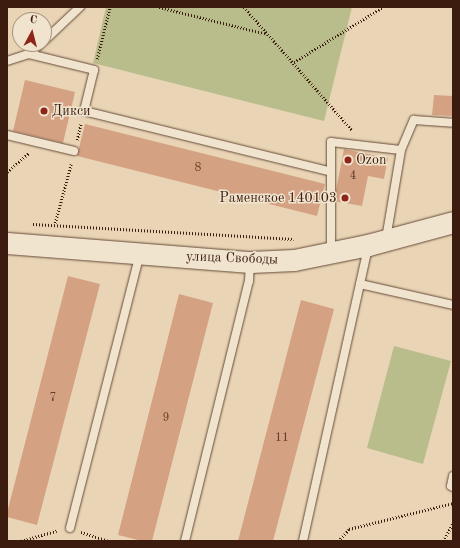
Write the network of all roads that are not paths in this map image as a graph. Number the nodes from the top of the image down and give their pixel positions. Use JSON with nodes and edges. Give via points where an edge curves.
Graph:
{"nodes":[{"id":1,"x":80,"y":7,"type":"edge"},
{"id":2,"x":52,"y":33,"type":"edge"},
{"id":3,"x":31,"y":52,"type":"edge"},
{"id":4,"x":29,"y":54,"type":"junction"},
{"id":5,"x":7,"y":61,"type":"edge"},
{"id":6,"x":453,"y":123,"type":"edge"},
{"id":7,"x":7,"y":135,"type":"edge"},
{"id":8,"x":400,"y":150,"type":"junction"},
{"id":9,"x":74,"y":151,"type":"road end"},
{"id":10,"x":329,"y":171,"type":"junction"},
{"id":11,"x":453,"y":222,"type":"edge"},
{"id":12,"x":377,"y":242,"type":"junction"},
{"id":13,"x":7,"y":243,"type":"edge"},
{"id":14,"x":140,"y":253,"type":"junction"},
{"id":15,"x":331,"y":253,"type":"junction"},
{"id":16,"x":250,"y":262,"type":"junction"},
{"id":17,"x":360,"y":284,"type":"junction"},
{"id":18,"x":453,"y":305,"type":"edge"},
{"id":19,"x":453,"y":476,"type":"edge"},
{"id":20,"x":453,"y":487,"type":"edge"},
{"id":21,"x":70,"y":528,"type":"dead end"},
{"id":22,"x":185,"y":541,"type":"edge"},
{"id":23,"x":303,"y":541,"type":"edge"}],
"edges":[{"from":1,"to":2,"type":"lane"},
{"from":3,"to":4,"type":"lane"},
{"from":4,"to":5,"type":"lane"},
{"from":4,"to":10,"type":"lane","via":[[94,70],[84,111]]},
{"from":6,"to":8,"type":"lane","via":[[414,120]]},
{"from":7,"to":9,"type":"lane"},
{"from":8,"to":10,"type":"lane","via":[[331,142]]},
{"from":8,"to":12,"type":"lane"},
{"from":10,"to":15,"type":"lane"},
{"from":11,"to":12,"type":"street","name":"улица Свободы"},
{"from":12,"to":15,"type":"street","name":"улица Свободы"},
{"from":12,"to":17,"type":"lane"},
{"from":13,"to":14,"type":"street","name":"улица Свободы"},
{"from":14,"to":16,"type":"street","name":"улица Свободы"},
{"from":14,"to":21,"type":"lane"},
{"from":15,"to":16,"type":"street","name":"улица Свободы","via":[[294,260]]},
{"from":16,"to":22,"type":"lane","via":[[249,281]]},
{"from":17,"to":18,"type":"lane"},
{"from":17,"to":23,"type":"lane"},
{"from":19,"to":20,"type":"lane"}]}
